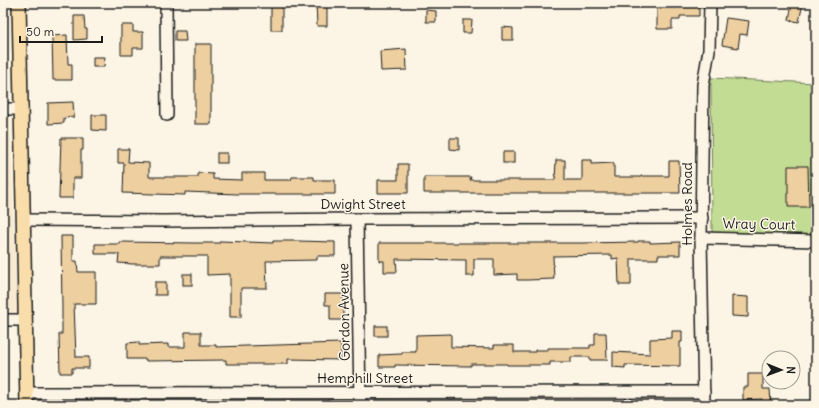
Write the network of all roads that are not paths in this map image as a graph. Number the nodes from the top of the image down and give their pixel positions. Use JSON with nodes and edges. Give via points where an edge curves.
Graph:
{"nodes":[{"id":1,"x":19,"y":3,"type":"edge"},
{"id":2,"x":166,"y":3,"type":"edge"},
{"id":3,"x":710,"y":3,"type":"edge"},
{"id":4,"x":22,"y":109,"type":"junction"},
{"id":5,"x":3,"y":110,"type":"edge"},
{"id":6,"x":167,"y":115,"type":"dead end"},
{"id":7,"x":702,"y":218,"type":"junction"},
{"id":8,"x":357,"y":219,"type":"junction"},
{"id":9,"x":24,"y":220,"type":"junction"},
{"id":10,"x":701,"y":238,"type":"junction"},
{"id":11,"x":816,"y":241,"type":"edge"},
{"id":12,"x":3,"y":320,"type":"edge"},
{"id":13,"x":25,"y":320,"type":"junction"},
{"id":14,"x":704,"y":392,"type":"junction"},
{"id":15,"x":360,"y":393,"type":"junction"},
{"id":16,"x":27,"y":399,"type":"edge"},
{"id":17,"x":360,"y":405,"type":"edge"},
{"id":18,"x":704,"y":405,"type":"edge"}],
"edges":[{"from":1,"to":4,"type":"main road"},
{"from":2,"to":6,"type":"street"},
{"from":3,"to":7,"type":"street","name":"Holmes Road","via":[[709,50],[703,85]]},
{"from":4,"to":5,"type":"street"},
{"from":4,"to":9,"type":"main road"},
{"from":7,"to":8,"type":"street","name":"Dwight Street"},
{"from":7,"to":10,"type":"street","name":"Holmes Road"},
{"from":8,"to":9,"type":"street","name":"Dwight Street"},
{"from":8,"to":15,"type":"street","name":"Gordon Avenue"},
{"from":9,"to":13,"type":"main road"},
{"from":10,"to":11,"type":"street","name":"Wray Court"},
{"from":10,"to":14,"type":"street","name":"Holmes Road"},
{"from":12,"to":13,"type":"street"},
{"from":13,"to":16,"type":"main road"},
{"from":14,"to":15,"type":"street","name":"Hemphill Street"},
{"from":14,"to":18,"type":"street","name":"Holmes Road"},
{"from":15,"to":16,"type":"street","name":"Hemphill Street"},
{"from":15,"to":17,"type":"street","name":"Gordon Avenue"}]}
